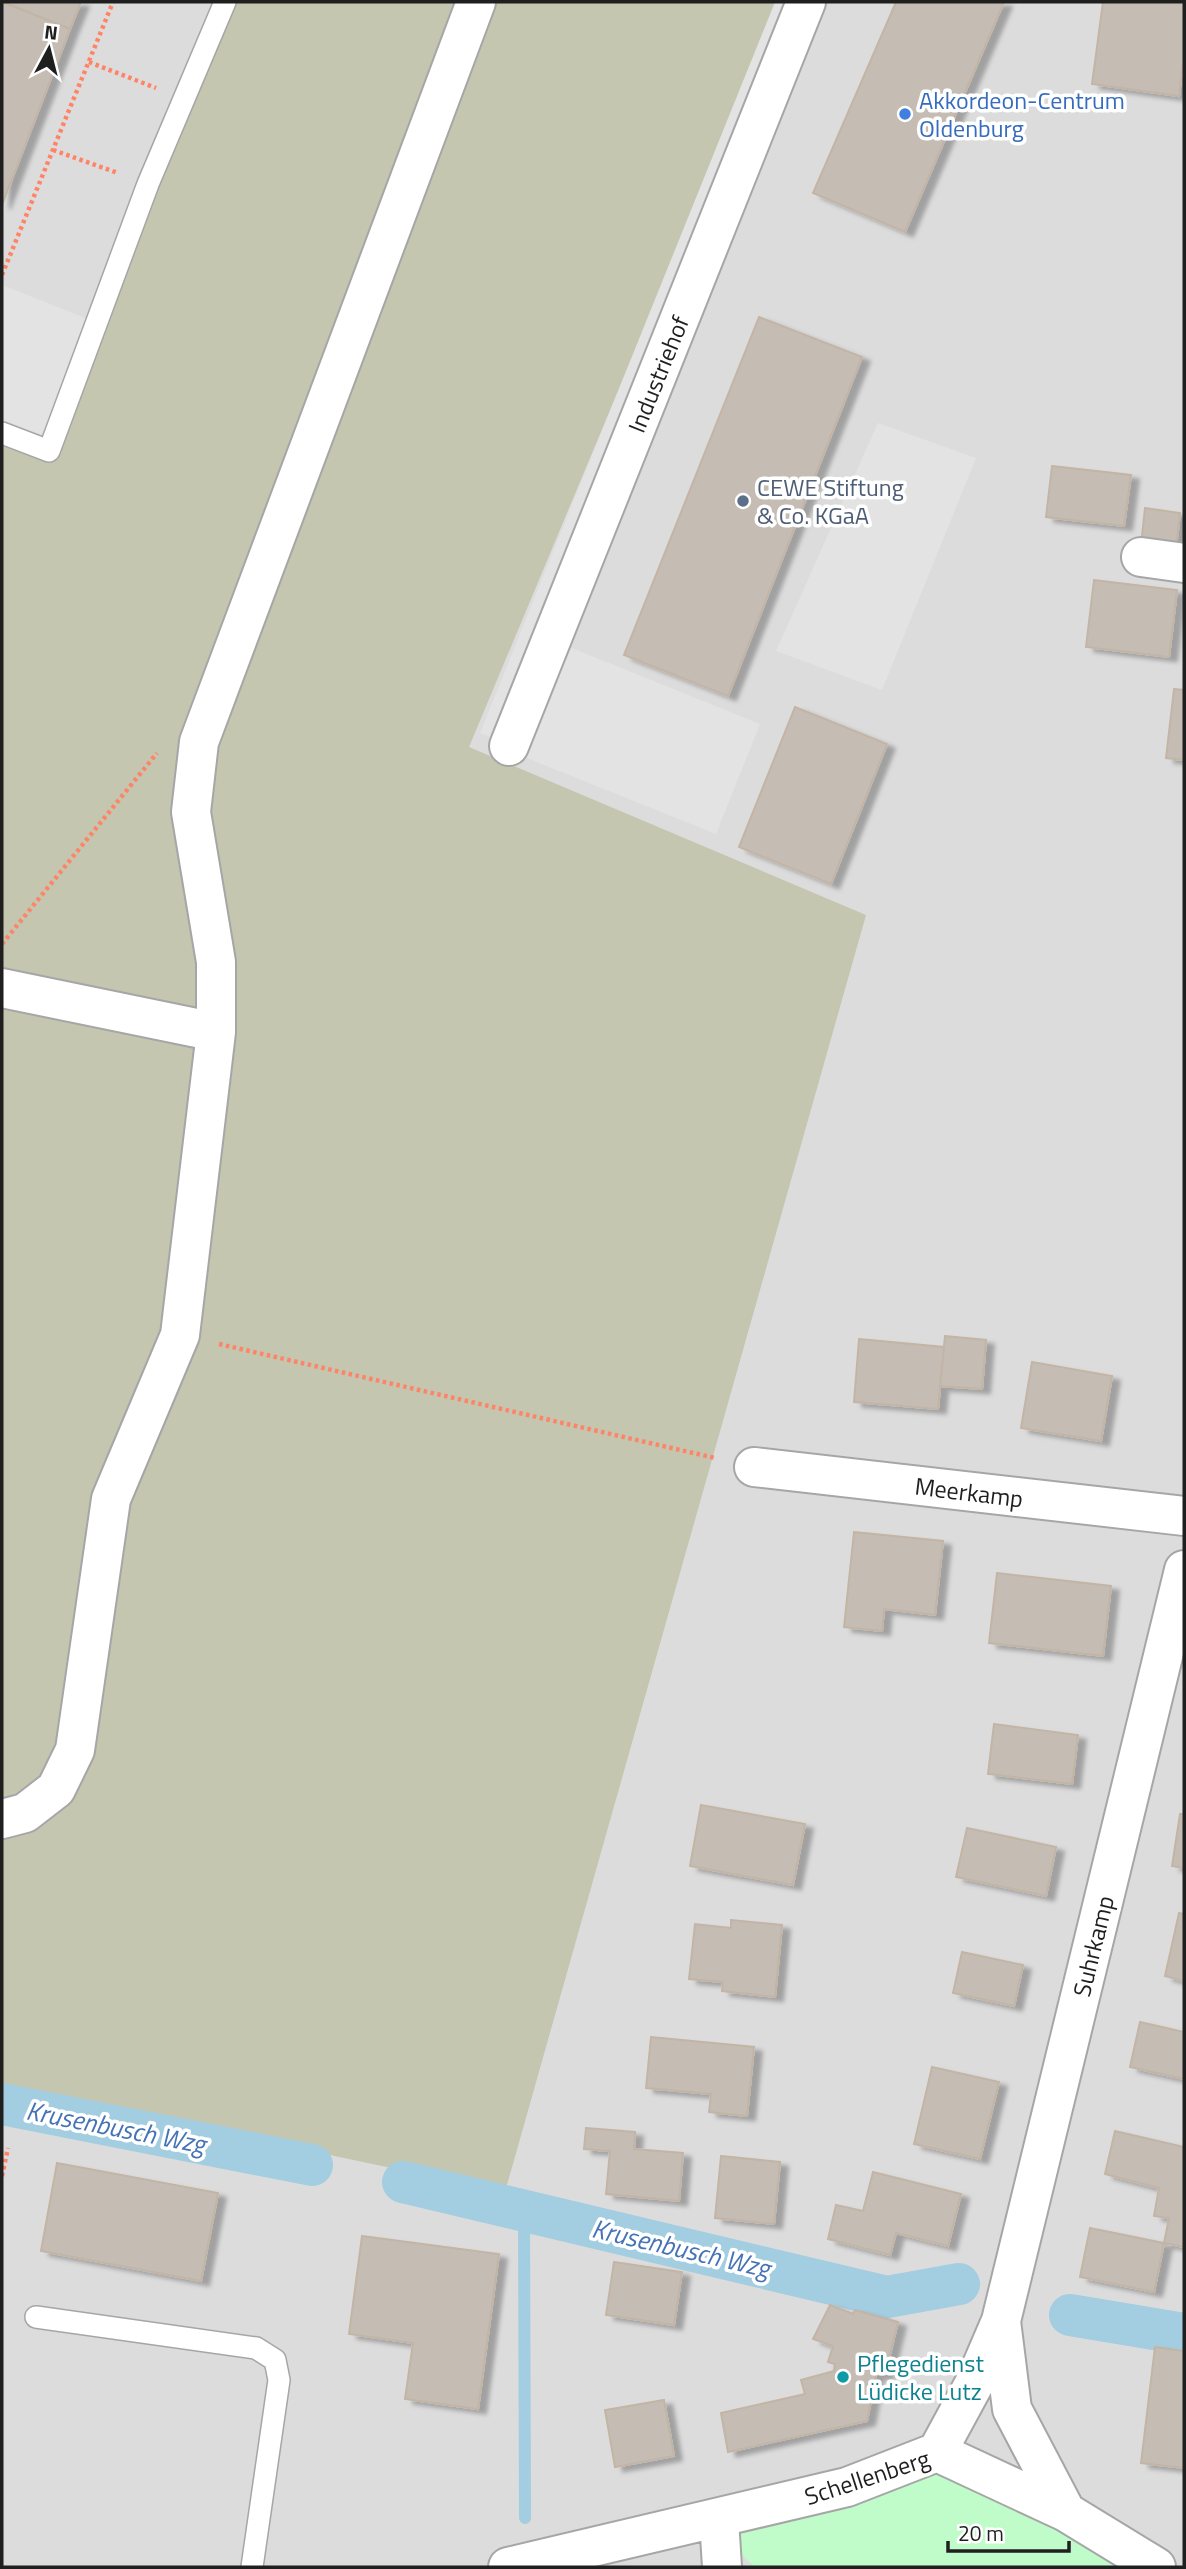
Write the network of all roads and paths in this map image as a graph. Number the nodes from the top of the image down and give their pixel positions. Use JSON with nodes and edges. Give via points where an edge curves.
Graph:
{"nodes":[{"id":1,"x":113,"y":2,"type":"edge"},
{"id":2,"x":225,"y":2,"type":"edge"},
{"id":3,"x":476,"y":2,"type":"edge"},
{"id":4,"x":806,"y":2,"type":"edge"},
{"id":5,"x":89,"y":62,"type":"junction"},
{"id":6,"x":184,"y":99,"type":"junction"},
{"id":7,"x":53,"y":150,"type":"junction"},
{"id":8,"x":148,"y":184,"type":"junction"},
{"id":9,"x":2,"y":275,"type":"edge"},
{"id":10,"x":2,"y":433,"type":"edge"},
{"id":11,"x":1141,"y":558,"type":"dead end"},
{"id":12,"x":1184,"y":563,"type":"edge"},
{"id":13,"x":509,"y":747,"type":"dead end"},
{"id":14,"x":159,"y":751,"type":"dead end"},
{"id":15,"x":2,"y":944,"type":"edge"},
{"id":16,"x":2,"y":988,"type":"edge"},
{"id":17,"x":216,"y":1032,"type":"junction"},
{"id":18,"x":180,"y":1335,"type":"junction"},
{"id":19,"x":754,"y":1467,"type":"joint"},
{"id":20,"x":1184,"y":1516,"type":"edge"},
{"id":21,"x":1184,"y":1570,"type":"edge"},
{"id":22,"x":2,"y":1819,"type":"edge"},
{"id":23,"x":8,"y":2148,"type":"dead end"},
{"id":24,"x":2,"y":2176,"type":"edge"},
{"id":25,"x":36,"y":2317,"type":"dead end"},
{"id":26,"x":1001,"y":2321,"type":"junction"},
{"id":27,"x":937,"y":2452,"type":"junction"},
{"id":28,"x":1066,"y":2512,"type":"junction"},
{"id":29,"x":719,"y":2519,"type":"junction"},
{"id":30,"x":252,"y":2567,"type":"edge"},
{"id":31,"x":508,"y":2567,"type":"edge"},
{"id":32,"x":722,"y":2567,"type":"edge"},
{"id":33,"x":1156,"y":2567,"type":"edge"}],
"edges":[{"from":1,"to":5,"type":"path"},
{"from":2,"to":6,"type":"lane"},
{"from":3,"to":17,"type":"street","via":[[199,742],[191,812],[216,962]]},
{"from":4,"to":13,"type":"street","name":"Industriehof"},
{"from":5,"to":6,"type":"path"},
{"from":5,"to":7,"type":"path"},
{"from":6,"to":8,"type":"lane"},
{"from":7,"to":8,"type":"path"},
{"from":7,"to":9,"type":"path"},
{"from":8,"to":10,"type":"lane","via":[[49,451]]},
{"from":11,"to":12,"type":"street"},
{"from":14,"to":15,"type":"path"},
{"from":16,"to":17,"type":"street"},
{"from":17,"to":18,"type":"street"},
{"from":18,"to":19,"type":"path"},
{"from":18,"to":22,"type":"street","via":[[111,1499],[75,1750],[56,1788],[25,1813]]},
{"from":19,"to":20,"type":"street","name":"Meerkamp"},
{"from":21,"to":26,"type":"street","name":"Suhrkamp"},
{"from":23,"to":24,"type":"path"},
{"from":25,"to":30,"type":"lane","via":[[257,2348],[275,2360],[279,2380]]},
{"from":26,"to":27,"type":"street","name":"Suhrkamp"},
{"from":26,"to":28,"type":"street","name":"Suhrkamp","via":[[1012,2409]]},
{"from":27,"to":28,"type":"street","name":"Schellenberg"},
{"from":27,"to":29,"type":"street","name":"Schellenberg","via":[[847,2487]]},
{"from":28,"to":33,"type":"street","name":"Schellenberg"},
{"from":29,"to":31,"type":"street","name":"Schellenberg"},
{"from":29,"to":32,"type":"street"}]}
